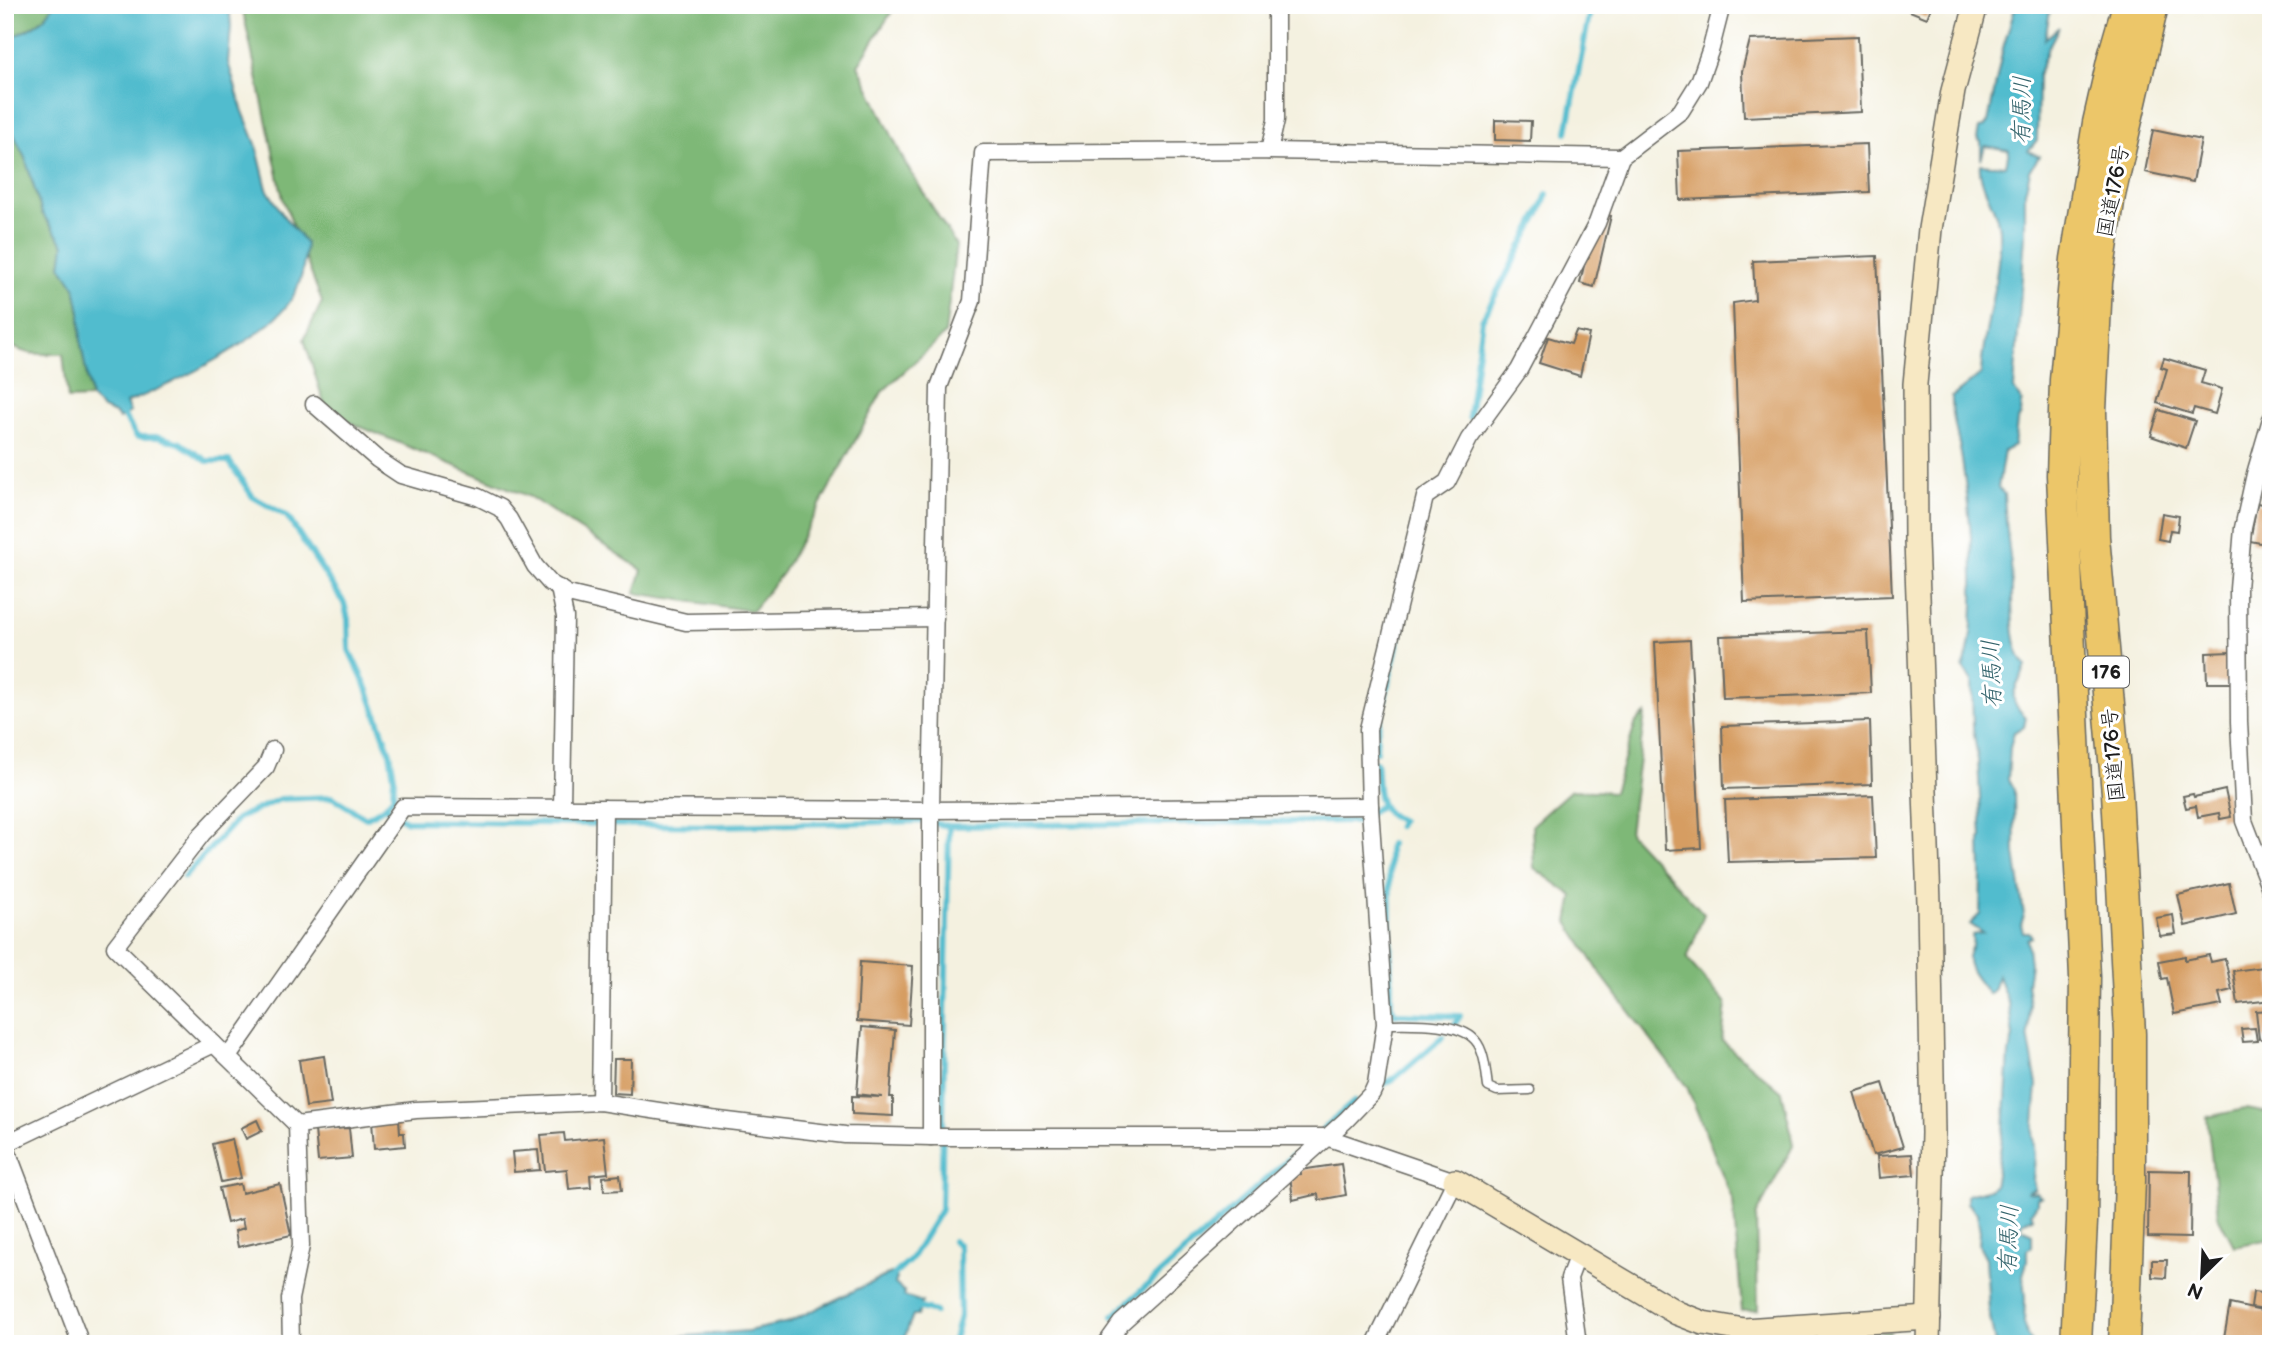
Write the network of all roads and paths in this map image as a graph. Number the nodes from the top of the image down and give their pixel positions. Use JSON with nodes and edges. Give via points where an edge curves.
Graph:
{"nodes":[{"id":1,"x":1276,"y":5,"type":"edge"},
{"id":2,"x":1722,"y":5,"type":"edge"},
{"id":3,"x":1976,"y":5,"type":"edge"},
{"id":4,"x":2128,"y":5,"type":"edge"},
{"id":5,"x":2153,"y":5,"type":"edge"},
{"id":6,"x":1269,"y":151,"type":"junction"},
{"id":7,"x":1621,"y":157,"type":"junction"},
{"id":8,"x":314,"y":404,"type":"dead end"},
{"id":9,"x":2271,"y":419,"type":"edge"},
{"id":10,"x":559,"y":588,"type":"junction"},
{"id":11,"x":935,"y":618,"type":"junction"},
{"id":12,"x":273,"y":750,"type":"dead end"},
{"id":13,"x":562,"y":808,"type":"junction"},
{"id":14,"x":604,"y":808,"type":"junction"},
{"id":15,"x":931,"y":810,"type":"junction"},
{"id":16,"x":1371,"y":810,"type":"junction"},
{"id":17,"x":2271,"y":891,"type":"edge"},
{"id":18,"x":1385,"y":1024,"type":"junction"},
{"id":19,"x":214,"y":1044,"type":"junction"},
{"id":20,"x":228,"y":1057,"type":"junction"},
{"id":21,"x":1530,"y":1090,"type":"dead end"},
{"id":22,"x":600,"y":1102,"type":"junction"},
{"id":23,"x":297,"y":1125,"type":"junction"},
{"id":24,"x":931,"y":1137,"type":"junction"},
{"id":25,"x":1326,"y":1137,"type":"junction"},
{"id":26,"x":5,"y":1145,"type":"edge"},
{"id":27,"x":1455,"y":1181,"type":"junction"},
{"id":28,"x":1578,"y":1254,"type":"junction"},
{"id":29,"x":1929,"y":1318,"type":"junction"},
{"id":30,"x":81,"y":1344,"type":"edge"},
{"id":31,"x":291,"y":1344,"type":"edge"},
{"id":32,"x":1106,"y":1344,"type":"edge"},
{"id":33,"x":1375,"y":1344,"type":"edge"},
{"id":34,"x":1578,"y":1344,"type":"edge"},
{"id":35,"x":1927,"y":1344,"type":"edge"},
{"id":36,"x":2076,"y":1344,"type":"edge"},
{"id":37,"x":2124,"y":1344,"type":"edge"}],
"edges":[{"from":1,"to":6,"type":"street","via":[[1276,120]]},
{"from":2,"to":7,"type":"street","via":[[1699,82],[1681,111]]},
{"from":3,"to":29,"type":"street","via":[[1953,92],[1930,229],[1915,384],[1933,1120]]},
{"from":4,"to":36,"type":"highway","name":"国道176号","number":"176","via":[[2095,137],[2076,259],[2065,380],[2062,475],[2085,977]]},
{"from":5,"to":37,"type":"highway","name":"国道176号","number":"176","via":[[2110,195],[2097,282],[2091,411],[2095,537],[2117,793],[2130,1034]]},
{"from":6,"to":7,"type":"street"},
{"from":6,"to":11,"type":"street","via":[[982,153],[972,301],[939,387]]},
{"from":7,"to":16,"type":"street","via":[[1597,223],[1519,370],[1469,439],[1447,482],[1425,497],[1368,729]]},
{"from":8,"to":10,"type":"street","via":[[401,475],[500,508],[536,566]]},
{"from":9,"to":17,"type":"street","via":[[2243,528],[2238,616],[2244,821]]},
{"from":10,"to":11,"type":"street","via":[[686,622]]},
{"from":10,"to":13,"type":"street","via":[[565,617]]},
{"from":11,"to":15,"type":"street"},
{"from":12,"to":19,"type":"street","via":[[266,767],[202,834],[115,947]]},
{"from":13,"to":14,"type":"street"},
{"from":13,"to":20,"type":"street","via":[[403,807]]},
{"from":14,"to":15,"type":"street"},
{"from":14,"to":22,"type":"street"},
{"from":15,"to":16,"type":"street"},
{"from":15,"to":24,"type":"street"},
{"from":16,"to":18,"type":"street"},
{"from":18,"to":21,"type":"lane","via":[[1462,1031],[1480,1048],[1488,1087]]},
{"from":18,"to":25,"type":"street","via":[[1374,1088]]},
{"from":19,"to":20,"type":"street"},
{"from":19,"to":26,"type":"street"},
{"from":20,"to":23,"type":"street"},
{"from":22,"to":23,"type":"street","via":[[416,1110]]},
{"from":22,"to":24,"type":"street","via":[[845,1135]]},
{"from":23,"to":31,"type":"street","via":[[301,1246],[290,1299]]},
{"from":24,"to":25,"type":"street"},
{"from":25,"to":27,"type":"street"},
{"from":25,"to":32,"type":"street","via":[[1121,1323]]},
{"from":26,"to":30,"type":"street"},
{"from":27,"to":28,"type":"street"},
{"from":27,"to":33,"type":"street"},
{"from":28,"to":29,"type":"street","via":[[1677,1313],[1703,1323],[1744,1330]]},
{"from":28,"to":34,"type":"street","via":[[1569,1279]]},
{"from":29,"to":35,"type":"street"}]}
